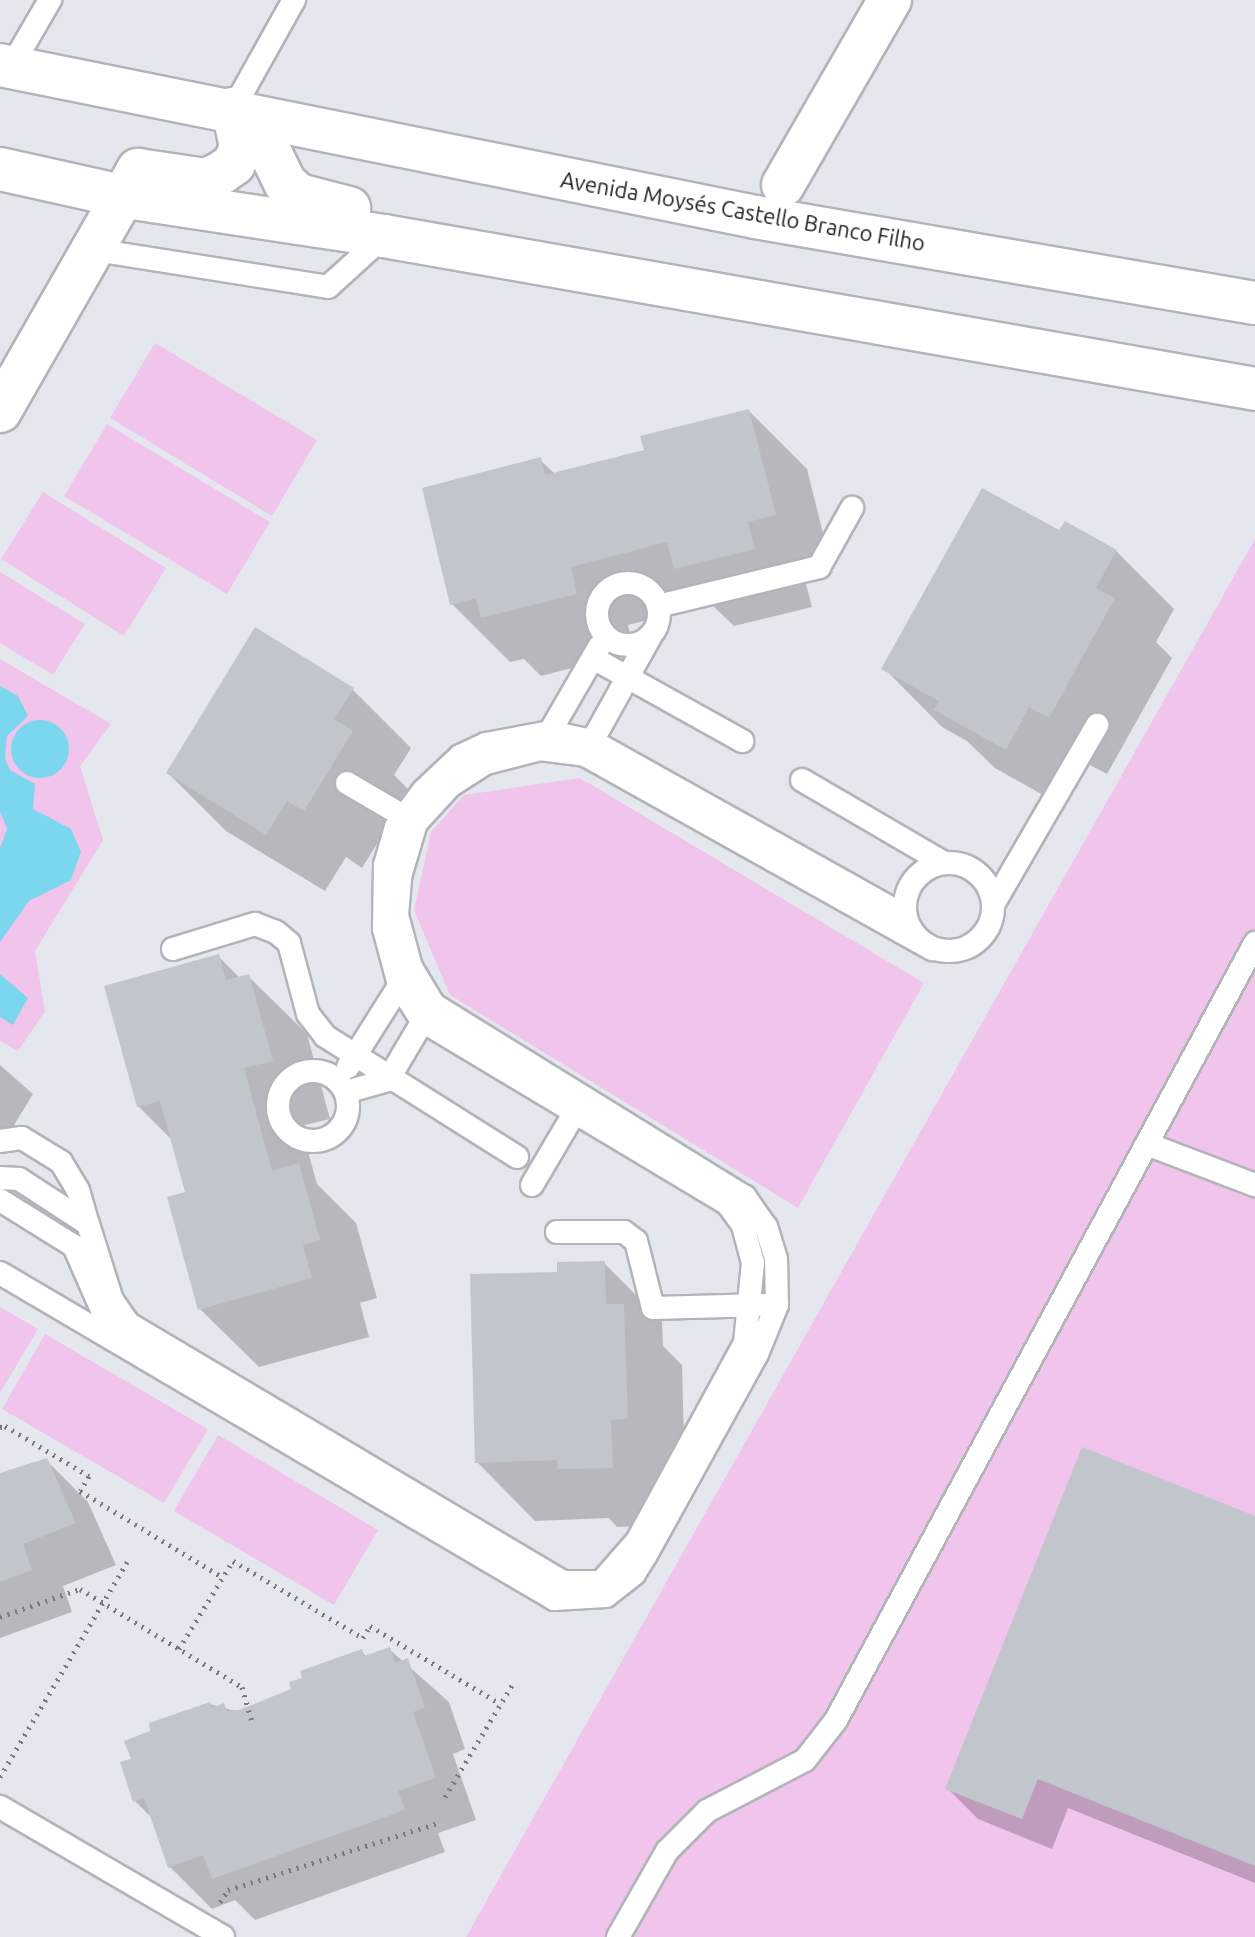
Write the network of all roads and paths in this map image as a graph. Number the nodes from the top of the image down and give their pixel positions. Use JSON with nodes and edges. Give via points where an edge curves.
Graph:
{"nodes":[{"id":1,"x":50,"y":0,"type":"edge"},
{"id":2,"x":294,"y":0,"type":"edge"},
{"id":3,"x":890,"y":0,"type":"edge"},
{"id":4,"x":6,"y":66,"type":"edge"},
{"id":5,"x":233,"y":109,"type":"junction"},
{"id":6,"x":0,"y":169,"type":"edge"},
{"id":7,"x":783,"y":185,"type":"junction"},
{"id":8,"x":126,"y":197,"type":"junction"},
{"id":9,"x":755,"y":217,"type":"junction"},
{"id":10,"x":808,"y":223,"type":"junction"},
{"id":11,"x":384,"y":236,"type":"junction"},
{"id":12,"x":95,"y":250,"type":"junction"},
{"id":13,"x":1255,"y":303,"type":"edge"},
{"id":14,"x":1255,"y":389,"type":"edge"},
{"id":15,"x":0,"y":411,"type":"edge"},
{"id":16,"x":852,"y":508,"type":"dead end"},
{"id":17,"x":658,"y":606,"type":"junction"},
{"id":18,"x":651,"y":635,"type":"junction"},
{"id":19,"x":605,"y":636,"type":"junction"},
{"id":20,"x":593,"y":658,"type":"junction"},
{"id":21,"x":629,"y":678,"type":"junction"},
{"id":22,"x":1097,"y":725,"type":"dead end"},
{"id":23,"x":545,"y":740,"type":"junction"},
{"id":24,"x":742,"y":741,"type":"dead end"},
{"id":25,"x":588,"y":748,"type":"junction"},
{"id":26,"x":802,"y":780,"type":"dead end"},
{"id":27,"x":347,"y":783,"type":"dead end"},
{"id":28,"x":409,"y":819,"type":"junction"},
{"id":29,"x":944,"y":863,"type":"junction"},
{"id":30,"x":994,"y":903,"type":"junction"},
{"id":31,"x":905,"y":916,"type":"junction"},
{"id":32,"x":1255,"y":943,"type":"edge"},
{"id":33,"x":173,"y":949,"type":"dead end"},
{"id":34,"x":932,"y":949,"type":"junction"},
{"id":35,"x":405,"y":976,"type":"junction"},
{"id":36,"x":428,"y":1013,"type":"junction"},
{"id":37,"x":356,"y":1058,"type":"junction"},
{"id":38,"x":388,"y":1080,"type":"junction"},
{"id":39,"x":579,"y":1105,"type":"junction"},
{"id":40,"x":0,"y":1141,"type":"edge"},
{"id":41,"x":1147,"y":1144,"type":"junction"},
{"id":42,"x":517,"y":1157,"type":"dead end"},
{"id":43,"x":0,"y":1178,"type":"edge"},
{"id":44,"x":532,"y":1185,"type":"dead end"},
{"id":45,"x":1255,"y":1185,"type":"edge"},
{"id":46,"x":0,"y":1200,"type":"edge"},
{"id":47,"x":88,"y":1224,"type":"junction"},
{"id":48,"x":557,"y":1232,"type":"dead end"},
{"id":49,"x":0,"y":1273,"type":"edge"},
{"id":50,"x":749,"y":1305,"type":"junction"},
{"id":51,"x":777,"y":1305,"type":"junction"},
{"id":52,"x":115,"y":1340,"type":"junction"},
{"id":53,"x":0,"y":1427,"type":"edge"},
{"id":54,"x":127,"y":1562,"type":"dead end"},
{"id":55,"x":222,"y":1577,"type":"junction"},
{"id":56,"x":103,"y":1603,"type":"junction"},
{"id":57,"x":0,"y":1617,"type":"edge"},
{"id":58,"x":179,"y":1649,"type":"junction"},
{"id":59,"x":512,"y":1685,"type":"dead end"},
{"id":60,"x":501,"y":1704,"type":"junction"},
{"id":61,"x":252,"y":1721,"type":"dead end"},
{"id":62,"x":0,"y":1777,"type":"edge"},
{"id":63,"x":445,"y":1797,"type":"dead end"},
{"id":64,"x":0,"y":1807,"type":"edge"},
{"id":65,"x":438,"y":1823,"type":"dead end"},
{"id":66,"x":214,"y":1932,"type":"edge"},
{"id":67,"x":618,"y":1937,"type":"edge"}],
"edges":[{"from":1,"to":4,"type":"lane"},
{"from":2,"to":5,"type":"lane"},
{"from":3,"to":7,"type":"street"},
{"from":4,"to":5,"type":"street","name":"Avenida Moysés Castello Branco Filho"},
{"from":5,"to":8,"type":"street","via":[[241,147],[234,164],[206,180],[138,170]]},
{"from":5,"to":9,"type":"street","name":"Avenida Moysés Castello Branco Filho"},
{"from":5,"to":11,"type":"street","via":[[263,137],[292,189],[346,205]]},
{"from":6,"to":8,"type":"street"},
{"from":7,"to":9,"type":"lane"},
{"from":7,"to":10,"type":"lane"},
{"from":8,"to":11,"type":"street"},
{"from":8,"to":12,"type":"street"},
{"from":9,"to":10,"type":"street","name":"Avenida Moysés Castello Branco Filho"},
{"from":10,"to":13,"type":"street","name":"Avenida Moysés Castello Branco Filho"},
{"from":11,"to":12,"type":"lane","via":[[328,287]]},
{"from":11,"to":14,"type":"street"},
{"from":12,"to":15,"type":"street"},
{"from":16,"to":17,"type":"lane","via":[[819,567]]},
{"from":17,"to":18,"type":"lane"},
{"from":17,"to":19,"type":"lane","via":[[637,584],[608,590],[597,618]]},
{"from":18,"to":19,"type":"lane","via":[[634,645]]},
{"from":18,"to":21,"type":"lane"},
{"from":19,"to":20,"type":"lane"},
{"from":20,"to":21,"type":"lane"},
{"from":20,"to":23,"type":"lane"},
{"from":21,"to":24,"type":"lane"},
{"from":21,"to":25,"type":"lane"},
{"from":22,"to":30,"type":"lane"},
{"from":23,"to":25,"type":"lane"},
{"from":23,"to":28,"type":"lane","via":[[486,763]]},
{"from":25,"to":31,"type":"lane"},
{"from":25,"to":34,"type":"lane"},
{"from":26,"to":29,"type":"lane"},
{"from":27,"to":28,"type":"lane"},
{"from":28,"to":35,"type":"lane","via":[[397,915]]},
{"from":29,"to":30,"type":"lane","via":[[971,868]]},
{"from":29,"to":31,"type":"lane","via":[[918,875],[909,887]]},
{"from":30,"to":34,"type":"lane","via":[[992,918],[975,944],[946,952]]},
{"from":31,"to":34,"type":"lane","via":[[919,941]]},
{"from":32,"to":41,"type":"lane"},
{"from":33,"to":37,"type":"lane","via":[[255,924],[276,932],[289,943],[299,968],[308,1014],[325,1036]]},
{"from":35,"to":36,"type":"lane"},
{"from":35,"to":37,"type":"lane"},
{"from":36,"to":38,"type":"lane"},
{"from":36,"to":39,"type":"lane"},
{"from":37,"to":38,"type":"lane"},
{"from":37,"to":38,"type":"lane","via":[[341,1086]]},
{"from":38,"to":42,"type":"lane"},
{"from":39,"to":44,"type":"lane"},
{"from":39,"to":50,"type":"lane","via":[[728,1204],[743,1225],[753,1263]]},
{"from":39,"to":51,"type":"lane","via":[[745,1197],[766,1227],[776,1259]]},
{"from":40,"to":47,"type":"lane","via":[[22,1138],[61,1162],[78,1190]]},
{"from":41,"to":45,"type":"lane"},
{"from":41,"to":67,"type":"lane","via":[[836,1720],[805,1760],[707,1811],[667,1851]]},
{"from":43,"to":47,"type":"lane","via":[[19,1179]]},
{"from":46,"to":52,"type":"lane","via":[[74,1246]]},
{"from":47,"to":50,"type":"lane","via":[[112,1300],[129,1324],[563,1582],[601,1582],[637,1541],[745,1343]]},
{"from":48,"to":50,"type":"lane","via":[[624,1232],[636,1241],[653,1308]]},
{"from":49,"to":52,"type":"lane"},
{"from":50,"to":51,"type":"lane"},
{"from":51,"to":52,"type":"lane","via":[[757,1354],[634,1574],[606,1596],[581,1600],[554,1599]]},
{"from":53,"to":55,"type":"path","via":[[89,1476],[80,1491]]},
{"from":54,"to":56,"type":"path"},
{"from":55,"to":58,"type":"path"},
{"from":55,"to":60,"type":"path","via":[[233,1561],[363,1638],[370,1626]]},
{"from":56,"to":57,"type":"path","via":[[80,1589]]},
{"from":56,"to":58,"type":"path"},
{"from":56,"to":62,"type":"path"},
{"from":58,"to":61,"type":"path","via":[[242,1687]]},
{"from":59,"to":60,"type":"path"},
{"from":60,"to":63,"type":"path"},
{"from":64,"to":66,"type":"lane"},
{"from":65,"to":66,"type":"path","via":[[228,1890]]}]}
